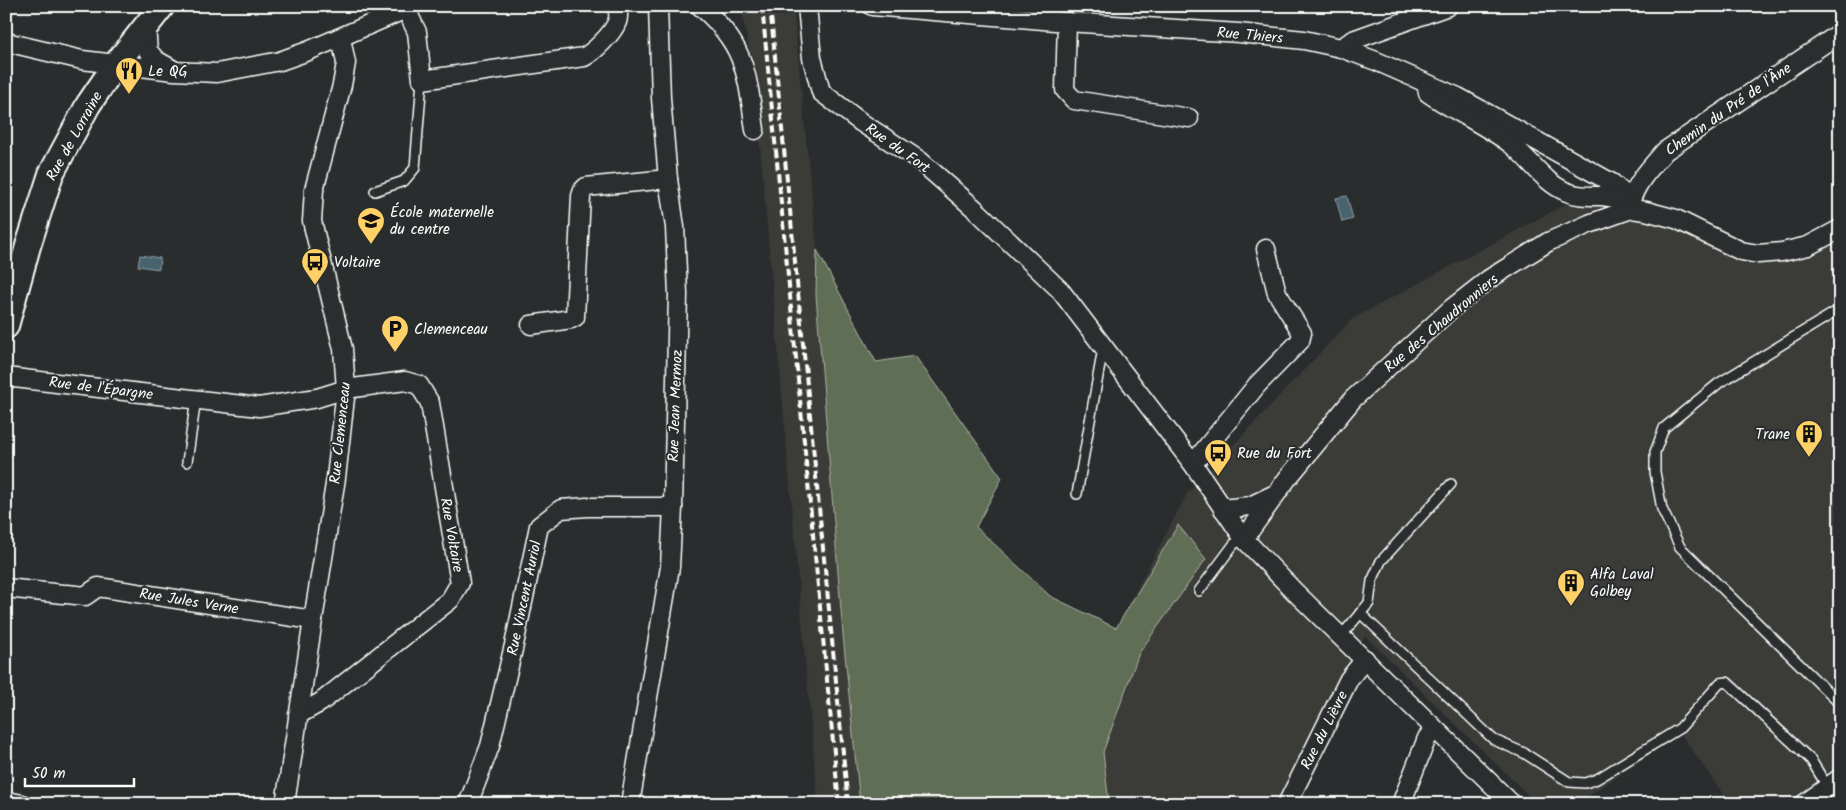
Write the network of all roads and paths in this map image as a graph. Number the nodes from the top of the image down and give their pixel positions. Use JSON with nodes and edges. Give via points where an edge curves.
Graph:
{"nodes":[{"id":1,"x":162,"y":6,"type":"edge"},
{"id":2,"x":617,"y":6,"type":"edge"},
{"id":3,"x":658,"y":6,"type":"edge"},
{"id":4,"x":700,"y":6,"type":"edge"},
{"id":5,"x":807,"y":6,"type":"edge"},
{"id":6,"x":872,"y":6,"type":"edge"},
{"id":7,"x":1448,"y":6,"type":"edge"},
{"id":8,"x":410,"y":8,"type":"edge"},
{"id":9,"x":1067,"y":22,"type":"junction"},
{"id":10,"x":146,"y":26,"type":"junction"},
{"id":11,"x":1840,"y":33,"type":"edge"},
{"id":12,"x":341,"y":38,"type":"junction"},
{"id":13,"x":6,"y":42,"type":"edge"},
{"id":14,"x":1341,"y":48,"type":"junction"},
{"id":15,"x":116,"y":64,"type":"junction"},
{"id":16,"x":174,"y":71,"type":"junction"},
{"id":17,"x":422,"y":80,"type":"junction"},
{"id":18,"x":1426,"y":82,"type":"junction"},
{"id":19,"x":1189,"y":118,"type":"dead end"},
{"id":20,"x":755,"y":130,"type":"dead end"},
{"id":21,"x":668,"y":178,"type":"junction"},
{"id":22,"x":375,"y":191,"type":"dead end"},
{"id":23,"x":1631,"y":204,"type":"junction"},
{"id":24,"x":1840,"y":229,"type":"edge"},
{"id":25,"x":1266,"y":249,"type":"dead end"},
{"id":26,"x":1840,"y":309,"type":"edge"},
{"id":27,"x":531,"y":325,"type":"dead end"},
{"id":28,"x":6,"y":326,"type":"edge"},
{"id":29,"x":1104,"y":348,"type":"junction"},
{"id":30,"x":6,"y":377,"type":"edge"},
{"id":31,"x":346,"y":389,"type":"junction"},
{"id":32,"x":196,"y":400,"type":"junction"},
{"id":33,"x":187,"y":462,"type":"dead end"},
{"id":34,"x":1193,"y":464,"type":"junction"},
{"id":35,"x":1451,"y":484,"type":"dead end"},
{"id":36,"x":1278,"y":493,"type":"junction"},
{"id":37,"x":1077,"y":494,"type":"dead end"},
{"id":38,"x":672,"y":507,"type":"junction"},
{"id":39,"x":1223,"y":509,"type":"junction"},
{"id":40,"x":1244,"y":539,"type":"junction"},
{"id":41,"x":6,"y":588,"type":"edge"},
{"id":42,"x":1199,"y":591,"type":"dead end"},
{"id":43,"x":1360,"y":613,"type":"junction"},
{"id":44,"x":313,"y":620,"type":"junction"},
{"id":45,"x":1341,"y":636,"type":"junction"},
{"id":46,"x":1365,"y":659,"type":"junction"},
{"id":47,"x":1840,"y":704,"type":"edge"},
{"id":48,"x":298,"y":715,"type":"junction"},
{"id":49,"x":1434,"y":730,"type":"junction"},
{"id":50,"x":1834,"y":782,"type":"edge"},
{"id":51,"x":6,"y":801,"type":"edge"},
{"id":52,"x":22,"y":804,"type":"edge"},
{"id":53,"x":286,"y":804,"type":"edge"},
{"id":54,"x":468,"y":804,"type":"edge"},
{"id":55,"x":630,"y":804,"type":"edge"},
{"id":56,"x":1287,"y":804,"type":"edge"},
{"id":57,"x":1401,"y":804,"type":"edge"},
{"id":58,"x":1512,"y":804,"type":"edge"},
{"id":59,"x":1804,"y":804,"type":"edge"}],
"edges":[{"from":1,"to":10,"type":"main road","name":"Rue de Lorraine"},
{"from":2,"to":17,"type":"street","via":[[618,20],[614,29],[584,57]]},
{"from":3,"to":21,"type":"street","name":"Rue Jean Mermoz"},
{"from":4,"to":20,"type":"street","via":[[730,36],[741,55]]},
{"from":5,"to":29,"type":"street","name":"Rue du Fort","via":[[812,58],[822,92],[862,123],[920,160],[968,203],[1060,290]]},
{"from":6,"to":9,"type":"street","name":"Rue Thiers"},
{"from":7,"to":14,"type":"street","via":[[1353,40]]},
{"from":8,"to":12,"type":"street"},
{"from":8,"to":17,"type":"street","via":[[417,32]]},
{"from":9,"to":14,"type":"street","name":"Rue Thiers","via":[[1239,33],[1304,40]]},
{"from":9,"to":19,"type":"street","via":[[1064,90],[1074,100]]},
{"from":10,"to":15,"type":"main road","name":"Rue de Lorraine"},
{"from":10,"to":16,"type":"street","via":[[148,51]]},
{"from":11,"to":23,"type":"street","name":"Chemin du Pré de l'Âne","via":[[1665,151],[1639,183]]},
{"from":12,"to":16,"type":"street","via":[[280,61],[231,72]]},
{"from":12,"to":31,"type":"street","name":"Rue Clemenceau","via":[[346,63],[314,190],[312,221],[343,349]]},
{"from":13,"to":15,"type":"street","via":[[82,60]]},
{"from":14,"to":18,"type":"street","name":"Rue Thiers"},
{"from":15,"to":16,"type":"street"},
{"from":15,"to":28,"type":"main road","name":"Rue de Lorraine","via":[[88,105],[51,174]]},
{"from":17,"to":22,"type":"lane","via":[[415,168],[404,181]]},
{"from":18,"to":23,"type":"street","name":"Rue Thiers","via":[[1465,100],[1612,183]]},
{"from":18,"to":23,"type":"street","via":[[1428,93],[1512,144],[1542,175],[1564,191],[1576,196],[1602,196]]},
{"from":21,"to":27,"type":"street","via":[[586,187],[583,190],[575,316]]},
{"from":21,"to":38,"type":"street","name":"Rue Jean Mermoz","via":[[678,294]]},
{"from":23,"to":24,"type":"street","name":"Rue des Chaudronniers","via":[[1676,219],[1741,251],[1758,254],[1808,246]]},
{"from":23,"to":36,"type":"street","name":"Rue des Chaudronniers","via":[[1548,242],[1489,279],[1467,297],[1353,399]]},
{"from":25,"to":34,"type":"street","via":[[1277,292],[1302,333],[1300,341],[1257,384]]},
{"from":26,"to":47,"type":"lane","via":[[1719,383],[1681,413],[1664,428],[1655,452],[1655,472],[1662,509],[1680,547]]},
{"from":29,"to":34,"type":"street","name":"Rue du Fort"},
{"from":29,"to":37,"type":"lane"},
{"from":30,"to":32,"type":"street","name":"Rue de l'Épargne"},
{"from":31,"to":32,"type":"street","name":"Rue de l'Épargne","via":[[317,398],[259,407]]},
{"from":31,"to":44,"type":"street","name":"Rue Clemenceau","via":[[336,478]]},
{"from":31,"to":48,"type":"street","name":"Rue Voltaire","via":[[405,381],[419,385],[430,403],[460,583],[450,600],[321,702]]},
{"from":32,"to":33,"type":"lane"},
{"from":34,"to":39,"type":"street","name":"Rue du Fort"},
{"from":35,"to":43,"type":"lane","via":[[1382,561],[1372,580],[1369,603]]},
{"from":36,"to":39,"type":"street","name":"Rue des Chaudronniers","via":[[1250,506]]},
{"from":36,"to":40,"type":"street","name":"Rue des Chaudronniers"},
{"from":38,"to":54,"type":"street","name":"Rue Vincent Auriol","via":[[561,509],[539,526],[490,746]]},
{"from":38,"to":55,"type":"street","name":"Rue Jean Mermoz","via":[[670,567]]},
{"from":39,"to":40,"type":"street","name":"Rue du Fort"},
{"from":40,"to":42,"type":"lane","via":[[1234,544]]},
{"from":40,"to":45,"type":"street","name":"Rue du Fort"},
{"from":41,"to":44,"type":"street","name":"Rue Jules Verne","via":[[85,596],[98,587]]},
{"from":43,"to":45,"type":"lane"},
{"from":43,"to":50,"type":"lane","via":[[1494,740],[1524,753],[1569,782],[1585,783],[1597,779],[1680,728],[1720,683],[1727,682]]},
{"from":44,"to":48,"type":"street","name":"Rue Clemenceau"},
{"from":45,"to":46,"type":"street","name":"Rue du Fort"},
{"from":46,"to":49,"type":"street","name":"Rue du Fort"},
{"from":46,"to":56,"type":"street","name":"Rue du Lièvre","via":[[1350,679]]},
{"from":48,"to":53,"type":"street","name":"Rue Clemenceau"},
{"from":49,"to":57,"type":"street","via":[[1427,738]]},
{"from":49,"to":58,"type":"street","name":"Rue du Fort"},
{"from":50,"to":59,"type":"street"},
{"from":51,"to":52,"type":"street"}]}
